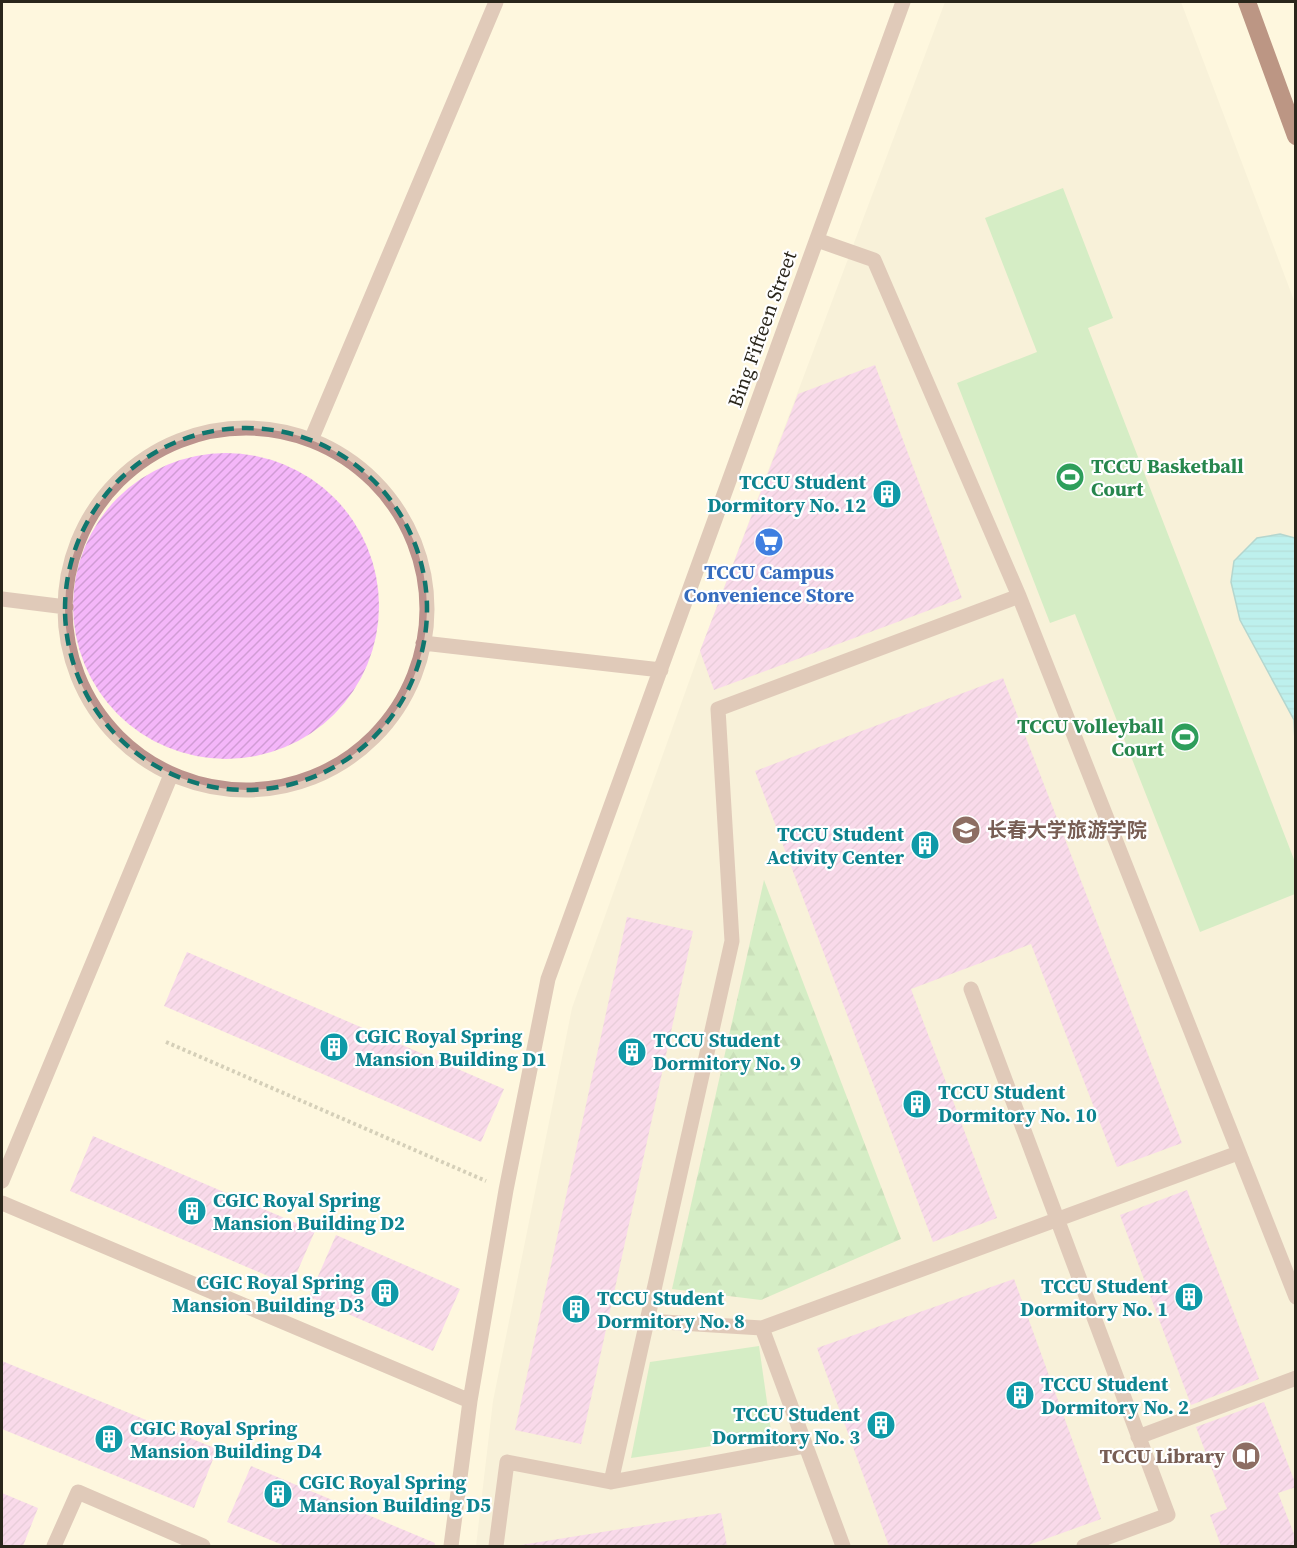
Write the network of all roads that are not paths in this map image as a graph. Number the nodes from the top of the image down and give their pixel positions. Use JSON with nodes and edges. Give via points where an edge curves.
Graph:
{"nodes":[{"id":1,"x":496,"y":2,"type":"edge"},
{"id":2,"x":903,"y":2,"type":"edge"},
{"id":3,"x":1247,"y":2,"type":"edge"},
{"id":4,"x":1296,"y":136,"type":"edge"},
{"id":5,"x":817,"y":240,"type":"junction"},
{"id":6,"x":312,"y":440,"type":"junction"},
{"id":7,"x":1019,"y":596,"type":"junction"},
{"id":8,"x":2,"y":599,"type":"edge"},
{"id":9,"x":66,"y":607,"type":"junction"},
{"id":10,"x":423,"y":643,"type":"junction"},
{"id":11,"x":661,"y":670,"type":"junction"},
{"id":12,"x":171,"y":775,"type":"junction"},
{"id":13,"x":971,"y":988,"type":"dead end"},
{"id":14,"x":1239,"y":1153,"type":"junction"},
{"id":15,"x":2,"y":1181,"type":"edge"},
{"id":16,"x":2,"y":1203,"type":"edge"},
{"id":17,"x":1057,"y":1219,"type":"junction"},
{"id":18,"x":1296,"y":1297,"type":"edge"},
{"id":19,"x":647,"y":1321,"type":"junction"},
{"id":20,"x":762,"y":1328,"type":"junction"},
{"id":21,"x":1296,"y":1378,"type":"edge"},
{"id":22,"x":470,"y":1401,"type":"junction"},
{"id":23,"x":1138,"y":1437,"type":"junction"},
{"id":24,"x":805,"y":1446,"type":"junction"},
{"id":25,"x":611,"y":1482,"type":"junction"},
{"id":26,"x":54,"y":1546,"type":"edge"},
{"id":27,"x":203,"y":1546,"type":"edge"},
{"id":28,"x":451,"y":1546,"type":"edge"},
{"id":29,"x":496,"y":1546,"type":"edge"},
{"id":30,"x":843,"y":1546,"type":"edge"},
{"id":31,"x":1084,"y":1546,"type":"edge"}],
"edges":[{"from":1,"to":6,"type":"street"},
{"from":2,"to":5,"type":"street","name":"Bing Fifteen Street"},
{"from":3,"to":4,"type":"highway"},
{"from":5,"to":7,"type":"street","via":[[874,260]]},
{"from":5,"to":11,"type":"street","name":"Bing Fifteen Street"},
{"from":6,"to":9,"type":"street","via":[[255,428],[192,435],[136,464],[93,509],[68,566]]},
{"from":6,"to":10,"type":"street","via":[[362,469],[400,513],[423,566],[428,624]]},
{"from":7,"to":14,"type":"street"},
{"from":7,"to":19,"type":"street","via":[[718,710],[732,941]]},
{"from":8,"to":9,"type":"street"},
{"from":9,"to":12,"type":"street","via":[[64,629],[82,689],[119,740]]},
{"from":10,"to":11,"type":"street"},
{"from":10,"to":12,"type":"street","via":[[414,680],[384,729],[339,766],[285,787],[227,791]]},
{"from":11,"to":22,"type":"street","name":"Bing Fifteen Street","via":[[548,979]]},
{"from":12,"to":15,"type":"street"},
{"from":13,"to":17,"type":"street"},
{"from":14,"to":17,"type":"street"},
{"from":14,"to":18,"type":"street"},
{"from":16,"to":22,"type":"street"},
{"from":17,"to":20,"type":"street"},
{"from":17,"to":23,"type":"street"},
{"from":19,"to":20,"type":"street"},
{"from":19,"to":25,"type":"street"},
{"from":20,"to":24,"type":"street"},
{"from":21,"to":23,"type":"street"},
{"from":22,"to":28,"type":"street","name":"Bing Fifteen Street"},
{"from":23,"to":31,"type":"street","via":[[1168,1515]]},
{"from":24,"to":25,"type":"street"},
{"from":24,"to":30,"type":"street"},
{"from":25,"to":29,"type":"street","via":[[507,1462]]},
{"from":26,"to":27,"type":"street","via":[[78,1492]]}]}
